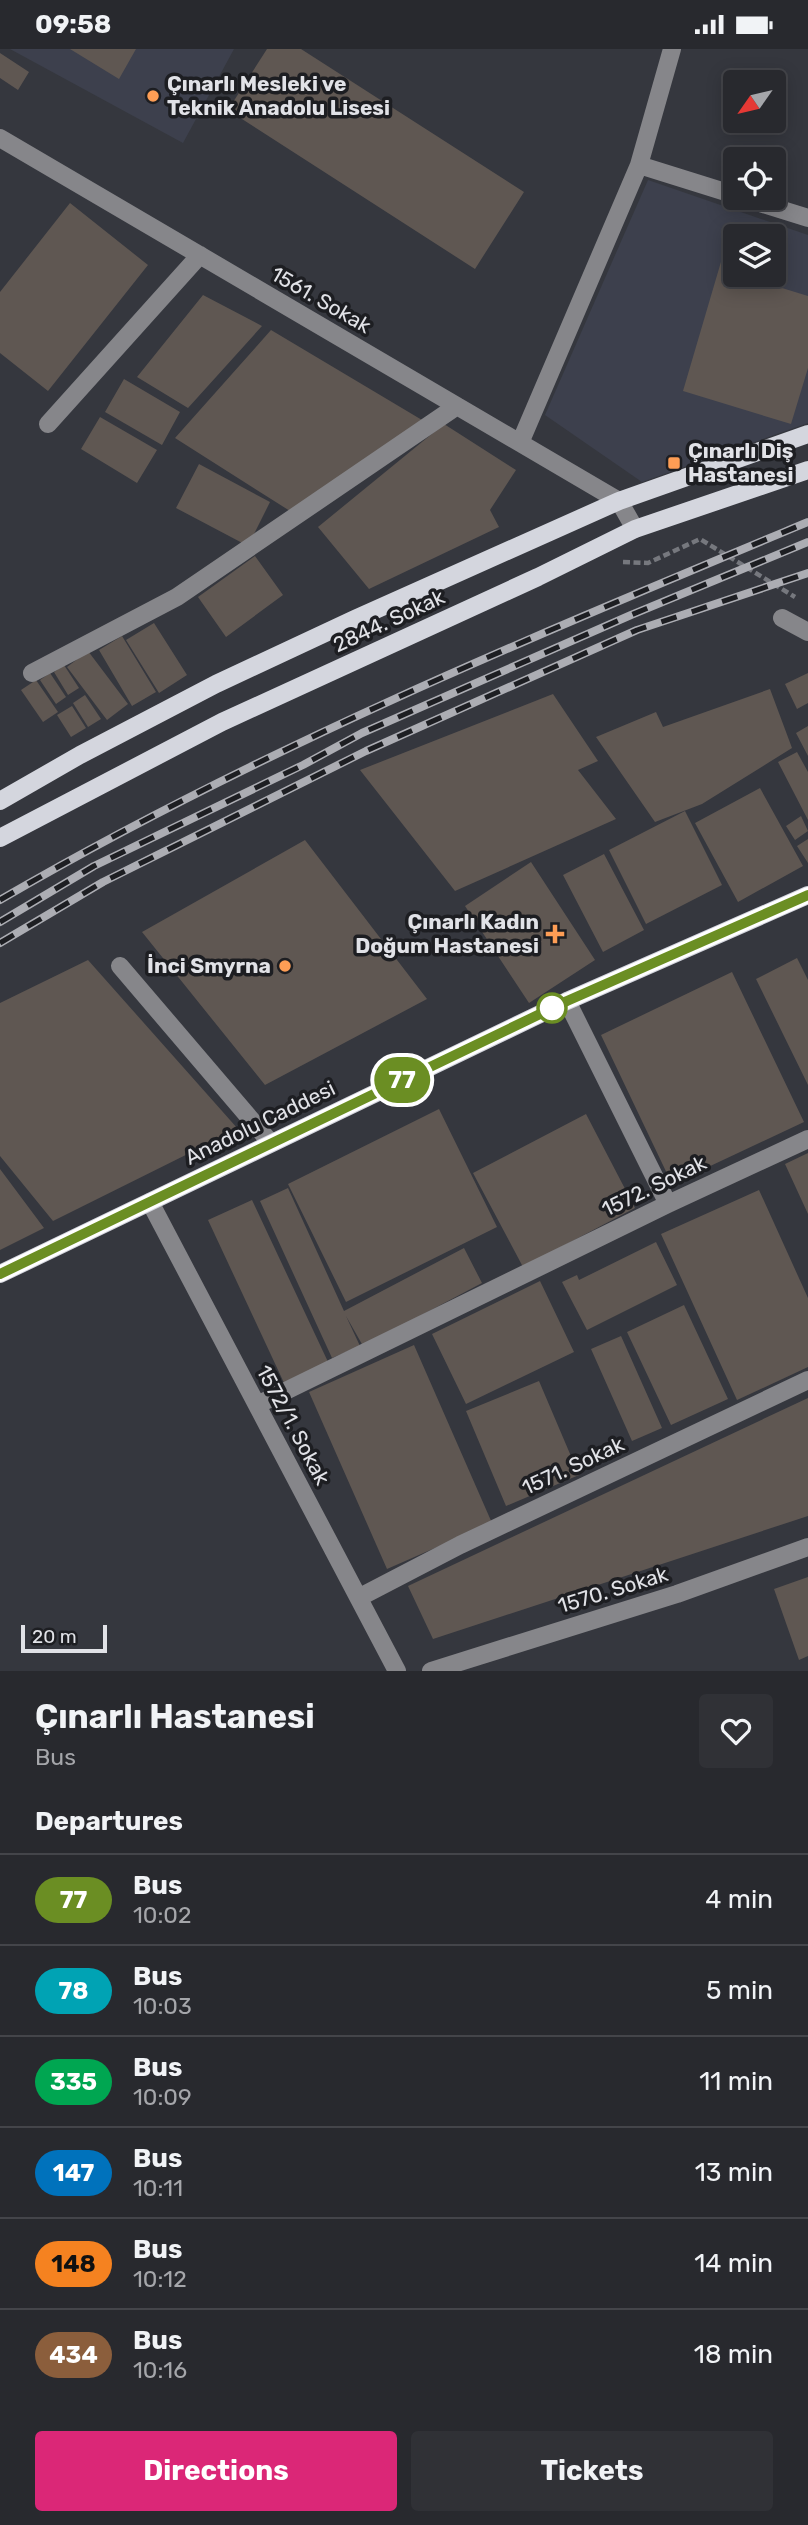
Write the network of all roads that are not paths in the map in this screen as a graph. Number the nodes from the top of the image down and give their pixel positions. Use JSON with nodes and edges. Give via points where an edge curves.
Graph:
{"nodes":[{"id":1,"x":672,"y":49,"type":"edge"},
{"id":2,"x":0,"y":138,"type":"edge"},
{"id":3,"x":639,"y":165,"type":"junction"},
{"id":4,"x":723,"y":191,"type":"edge"},
{"id":5,"x":782,"y":210,"type":"edge"},
{"id":6,"x":808,"y":218,"type":"edge"},
{"id":7,"x":200,"y":255,"type":"junction"},
{"id":8,"x":457,"y":406,"type":"junction"},
{"id":9,"x":48,"y":423,"type":"dead end"},
{"id":10,"x":808,"y":434,"type":"edge"},
{"id":11,"x":520,"y":443,"type":"junction"},
{"id":12,"x":808,"y":470,"type":"edge"},
{"id":13,"x":620,"y":501,"type":"junction"},
{"id":14,"x":635,"y":529,"type":"junction"},
{"id":15,"x":782,"y":618,"type":"dead end"},
{"id":16,"x":808,"y":632,"type":"edge"},
{"id":17,"x":32,"y":673,"type":"dead end"},
{"id":18,"x":0,"y":801,"type":"edge"},
{"id":19,"x":0,"y":838,"type":"edge"},
{"id":20,"x":808,"y":895,"type":"edge"},
{"id":21,"x":120,"y":966,"type":"dead end"},
{"id":22,"x":567,"y":1001,"type":"junction"},
{"id":23,"x":808,"y":1139,"type":"edge"},
{"id":24,"x":271,"y":1143,"type":"junction"},
{"id":25,"x":150,"y":1202,"type":"junction"},
{"id":26,"x":668,"y":1204,"type":"junction"},
{"id":27,"x":0,"y":1274,"type":"edge"},
{"id":28,"x":808,"y":1380,"type":"edge"},
{"id":29,"x":257,"y":1405,"type":"junction"},
{"id":30,"x":808,"y":1546,"type":"edge"},
{"id":31,"x":360,"y":1597,"type":"junction"},
{"id":32,"x":397,"y":1671,"type":"edge"},
{"id":33,"x":431,"y":1671,"type":"edge"}],
"edges":[{"from":1,"to":3,"type":"street"},
{"from":2,"to":7,"type":"street","name":"1561. Sokak"},
{"from":3,"to":4,"type":"street"},
{"from":3,"to":11,"type":"street"},
{"from":5,"to":6,"type":"street"},
{"from":7,"to":8,"type":"street","name":"1561. Sokak"},
{"from":7,"to":9,"type":"street"},
{"from":8,"to":11,"type":"street","name":"1561. Sokak"},
{"from":8,"to":17,"type":"street","via":[[177,597]]},
{"from":10,"to":13,"type":"main road","name":"2844. Sokak"},
{"from":11,"to":13,"type":"street","name":"1561. Sokak"},
{"from":12,"to":14,"type":"main road","name":"2844. Sokak"},
{"from":13,"to":14,"type":"street"},
{"from":13,"to":18,"type":"main road","name":"2844. Sokak","via":[[216,684]]},
{"from":14,"to":19,"type":"main road","name":"2844. Sokak","via":[[222,722]]},
{"from":15,"to":16,"type":"street"},
{"from":20,"to":22,"type":"main road","name":"Anadolu Caddesi"},
{"from":21,"to":24,"type":"street"},
{"from":22,"to":24,"type":"main road","name":"Anadolu Caddesi"},
{"from":22,"to":26,"type":"street"},
{"from":23,"to":26,"type":"street","name":"1572. Sokak"},
{"from":24,"to":25,"type":"main road","name":"Anadolu Caddesi"},
{"from":25,"to":27,"type":"main road","name":"Anadolu Caddesi"},
{"from":25,"to":29,"type":"street","name":"1572/1. Sokak"},
{"from":26,"to":29,"type":"street","name":"1572. Sokak"},
{"from":28,"to":31,"type":"street","name":"1571. Sokak"},
{"from":29,"to":31,"type":"street","name":"1572/1. Sokak"},
{"from":30,"to":33,"type":"street","name":"1570. Sokak","via":[[677,1594]]},
{"from":31,"to":32,"type":"street","name":"1572/1. Sokak"}]}
